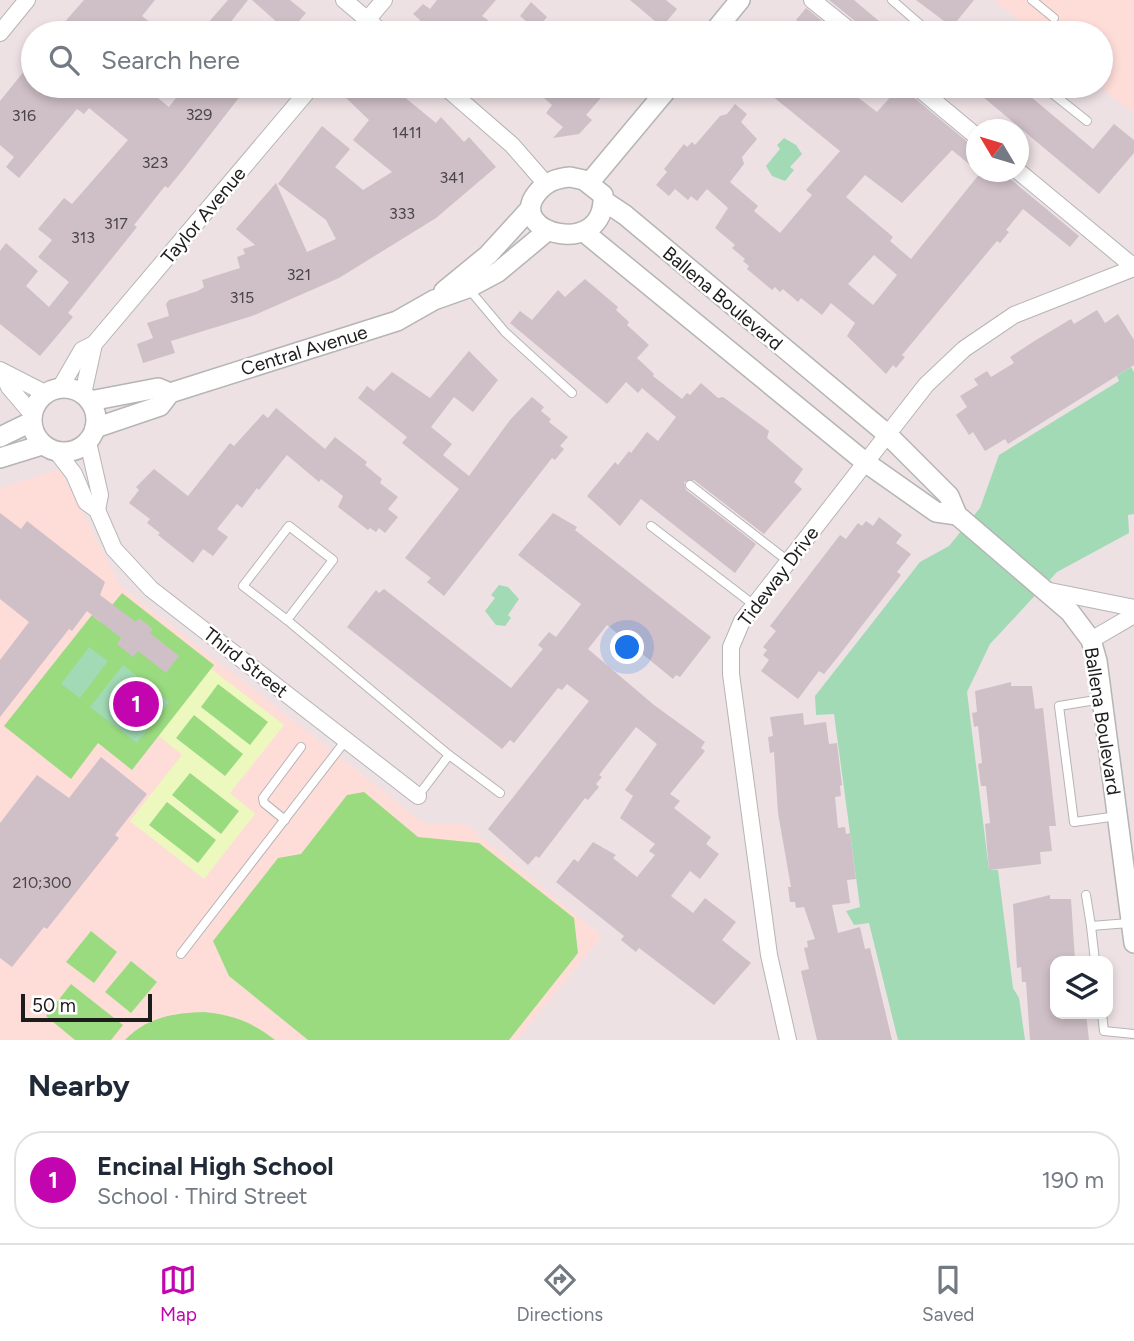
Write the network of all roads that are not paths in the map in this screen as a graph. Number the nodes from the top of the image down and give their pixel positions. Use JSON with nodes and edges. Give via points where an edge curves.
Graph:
{"nodes":[{"id":1,"x":27,"y":0,"type":"edge"},
{"id":2,"x":344,"y":0,"type":"edge"},
{"id":3,"x":384,"y":0,"type":"edge"},
{"id":4,"x":740,"y":0,"type":"edge"},
{"id":5,"x":812,"y":0,"type":"edge"},
{"id":6,"x":892,"y":0,"type":"edge"},
{"id":7,"x":1032,"y":0,"type":"edge"},
{"id":8,"x":1055,"y":18,"type":"dead end"},
{"id":9,"x":368,"y":20,"type":"joint"},
{"id":10,"x":723,"y":21,"type":"edge"},
{"id":11,"x":837,"y":21,"type":"edge"},
{"id":12,"x":916,"y":21,"type":"edge"},
{"id":13,"x":0,"y":33,"type":"edge"},
{"id":14,"x":302,"y":98,"type":"edge"},
{"id":15,"x":458,"y":98,"type":"edge"},
{"id":16,"x":660,"y":98,"type":"edge"},
{"id":17,"x":930,"y":98,"type":"edge"},
{"id":18,"x":1058,"y":98,"type":"edge"},
{"id":19,"x":1087,"y":121,"type":"dead end"},
{"id":20,"x":966,"y":128,"type":"edge"},
{"id":21,"x":1029,"y":180,"type":"edge"},
{"id":22,"x":589,"y":183,"type":"junction"},
{"id":23,"x":546,"y":184,"type":"junction"},
{"id":24,"x":604,"y":201,"type":"junction"},
{"id":25,"x":529,"y":210,"type":"junction"},
{"id":26,"x":546,"y":232,"type":"junction"},
{"id":27,"x":584,"y":232,"type":"junction"},
{"id":28,"x":1134,"y":267,"type":"edge"},
{"id":29,"x":468,"y":288,"type":"junction"},
{"id":30,"x":434,"y":300,"type":"junction"},
{"id":31,"x":94,"y":344,"type":"junction"},
{"id":32,"x":1,"y":371,"type":"edge"},
{"id":33,"x":53,"y":391,"type":"junction"},
{"id":34,"x":170,"y":393,"type":"junction"},
{"id":35,"x":572,"y":393,"type":"dead end"},
{"id":36,"x":87,"y":398,"type":"junction"},
{"id":37,"x":32,"y":418,"type":"junction"},
{"id":38,"x":887,"y":434,"type":"junction"},
{"id":39,"x":91,"y":435,"type":"junction"},
{"id":40,"x":0,"y":437,"type":"edge"},
{"id":41,"x":50,"y":448,"type":"junction"},
{"id":42,"x":0,"y":458,"type":"edge"},
{"id":43,"x":865,"y":462,"type":"junction"},
{"id":44,"x":690,"y":485,"type":"dead end"},
{"id":45,"x":97,"y":510,"type":"junction"},
{"id":46,"x":957,"y":515,"type":"junction"},
{"id":47,"x":651,"y":526,"type":"dead end"},
{"id":48,"x":788,"y":561,"type":"junction"},
{"id":49,"x":1045,"y":590,"type":"junction"},
{"id":50,"x":754,"y":605,"type":"junction"},
{"id":51,"x":1134,"y":608,"type":"edge"},
{"id":52,"x":1134,"y":615,"type":"edge"},
{"id":53,"x":287,"y":620,"type":"junction"},
{"id":54,"x":1091,"y":640,"type":"junction"},
{"id":55,"x":1102,"y":699,"type":"junction"},
{"id":56,"x":346,"y":740,"type":"junction"},
{"id":57,"x":301,"y":747,"type":"dead end"},
{"id":58,"x":449,"y":755,"type":"junction"},
{"id":59,"x":500,"y":793,"type":"dead end"},
{"id":60,"x":418,"y":796,"type":"joint"},
{"id":61,"x":1118,"y":816,"type":"junction"},
{"id":62,"x":285,"y":820,"type":"junction"},
{"id":63,"x":1086,"y":895,"type":"dead end"},
{"id":64,"x":1132,"y":923,"type":"junction"},
{"id":65,"x":1091,"y":926,"type":"junction"},
{"id":66,"x":1134,"y":943,"type":"edge"},
{"id":67,"x":181,"y":954,"type":"dead end"},
{"id":68,"x":1094,"y":956,"type":"edge"},
{"id":69,"x":1103,"y":1019,"type":"edge"},
{"id":70,"x":1134,"y":1034,"type":"edge"},
{"id":71,"x":788,"y":1040,"type":"edge"}],
"edges":[{"from":1,"to":13,"type":"street"},
{"from":2,"to":9,"type":"street"},
{"from":3,"to":9,"type":"street"},
{"from":4,"to":10,"type":"street"},
{"from":5,"to":11,"type":"street"},
{"from":6,"to":12,"type":"lane"},
{"from":7,"to":8,"type":"lane"},
{"from":14,"to":31,"type":"street","name":"Taylor Avenue"},
{"from":15,"to":23,"type":"street","via":[[512,145]]},
{"from":16,"to":22,"type":"street"},
{"from":17,"to":20,"type":"street"},
{"from":18,"to":19,"type":"lane"},
{"from":21,"to":28,"type":"street","name":"Tideway Drive"},
{"from":22,"to":23,"type":"street","via":[[570,177]]},
{"from":22,"to":24,"type":"street"},
{"from":23,"to":25,"type":"street","via":[[531,200]]},
{"from":24,"to":27,"type":"street","via":[[597,222]]},
{"from":24,"to":38,"type":"street","name":"Ballena Boulevard"},
{"from":25,"to":26,"type":"street"},
{"from":25,"to":30,"type":"street","name":"Central Avenue","via":[[488,255]]},
{"from":26,"to":27,"type":"street"},
{"from":26,"to":29,"type":"street","name":"Central Avenue","via":[[498,272]]},
{"from":27,"to":43,"type":"street","name":"Ballena Boulevard"},
{"from":28,"to":38,"type":"street","name":"Tideway Drive","via":[[1014,315],[964,349],[926,385]]},
{"from":29,"to":30,"type":"street","name":"Central Avenue"},
{"from":29,"to":35,"type":"lane","via":[[505,331]]},
{"from":30,"to":34,"type":"street","name":"Central Avenue","via":[[397,321]]},
{"from":31,"to":33,"type":"street","name":"Taylor Avenue","via":[[82,350]]},
{"from":31,"to":36,"type":"street","name":"Taylor Avenue"},
{"from":32,"to":33,"type":"street"},
{"from":32,"to":37,"type":"street"},
{"from":33,"to":36,"type":"street"},
{"from":33,"to":37,"type":"street"},
{"from":34,"to":36,"type":"street","name":"Central Avenue","via":[[158,388]]},
{"from":34,"to":39,"type":"street","name":"Central Avenue","via":[[160,406]]},
{"from":36,"to":39,"type":"street","via":[[94,410]]},
{"from":37,"to":40,"type":"street"},
{"from":37,"to":41,"type":"street"},
{"from":38,"to":43,"type":"street","name":"Tideway Drive"},
{"from":38,"to":46,"type":"street","name":"Ballena Boulevard","via":[[949,496]]},
{"from":39,"to":41,"type":"street","via":[[79,449]]},
{"from":39,"to":45,"type":"street","name":"Third Street","via":[[100,495]]},
{"from":41,"to":42,"type":"street"},
{"from":41,"to":45,"type":"street","name":"Third Street","via":[[74,474],[86,502]]},
{"from":43,"to":46,"type":"street","name":"Ballena Boulevard","via":[[936,512]]},
{"from":43,"to":48,"type":"street","name":"Tideway Drive"},
{"from":44,"to":48,"type":"lane"},
{"from":45,"to":56,"type":"street","name":"Third Street","via":[[114,549],[151,589]]},
{"from":46,"to":49,"type":"street","name":"Ballena Boulevard"},
{"from":47,"to":50,"type":"lane"},
{"from":48,"to":50,"type":"street","name":"Tideway Drive"},
{"from":49,"to":51,"type":"street"},
{"from":49,"to":54,"type":"street","name":"Ballena Boulevard","via":[[1070,612]]},
{"from":50,"to":71,"type":"street","name":"Tideway Drive","via":[[731,647],[732,674],[769,955]]},
{"from":52,"to":54,"type":"street"},
{"from":53,"to":53,"type":"lane","via":[[333,560],[289,526],[243,586]]},
{"from":53,"to":58,"type":"lane"},
{"from":54,"to":55,"type":"street","name":"Ballena Boulevard"},
{"from":55,"to":61,"type":"street","name":"Ballena Boulevard"},
{"from":55,"to":61,"type":"lane","via":[[1059,706],[1074,822]]},
{"from":56,"to":60,"type":"street","name":"Third Street"},
{"from":56,"to":62,"type":"lane"},
{"from":57,"to":62,"type":"lane","via":[[263,798]]},
{"from":58,"to":59,"type":"lane"},
{"from":58,"to":60,"type":"lane"},
{"from":61,"to":64,"type":"street","name":"Ballena Boulevard"},
{"from":62,"to":67,"type":"lane"},
{"from":63,"to":65,"type":"lane"},
{"from":64,"to":65,"type":"lane"},
{"from":64,"to":66,"type":"street","name":"Ballena Boulevard"},
{"from":65,"to":68,"type":"lane"},
{"from":69,"to":70,"type":"lane","via":[[1104,1031]]}]}
